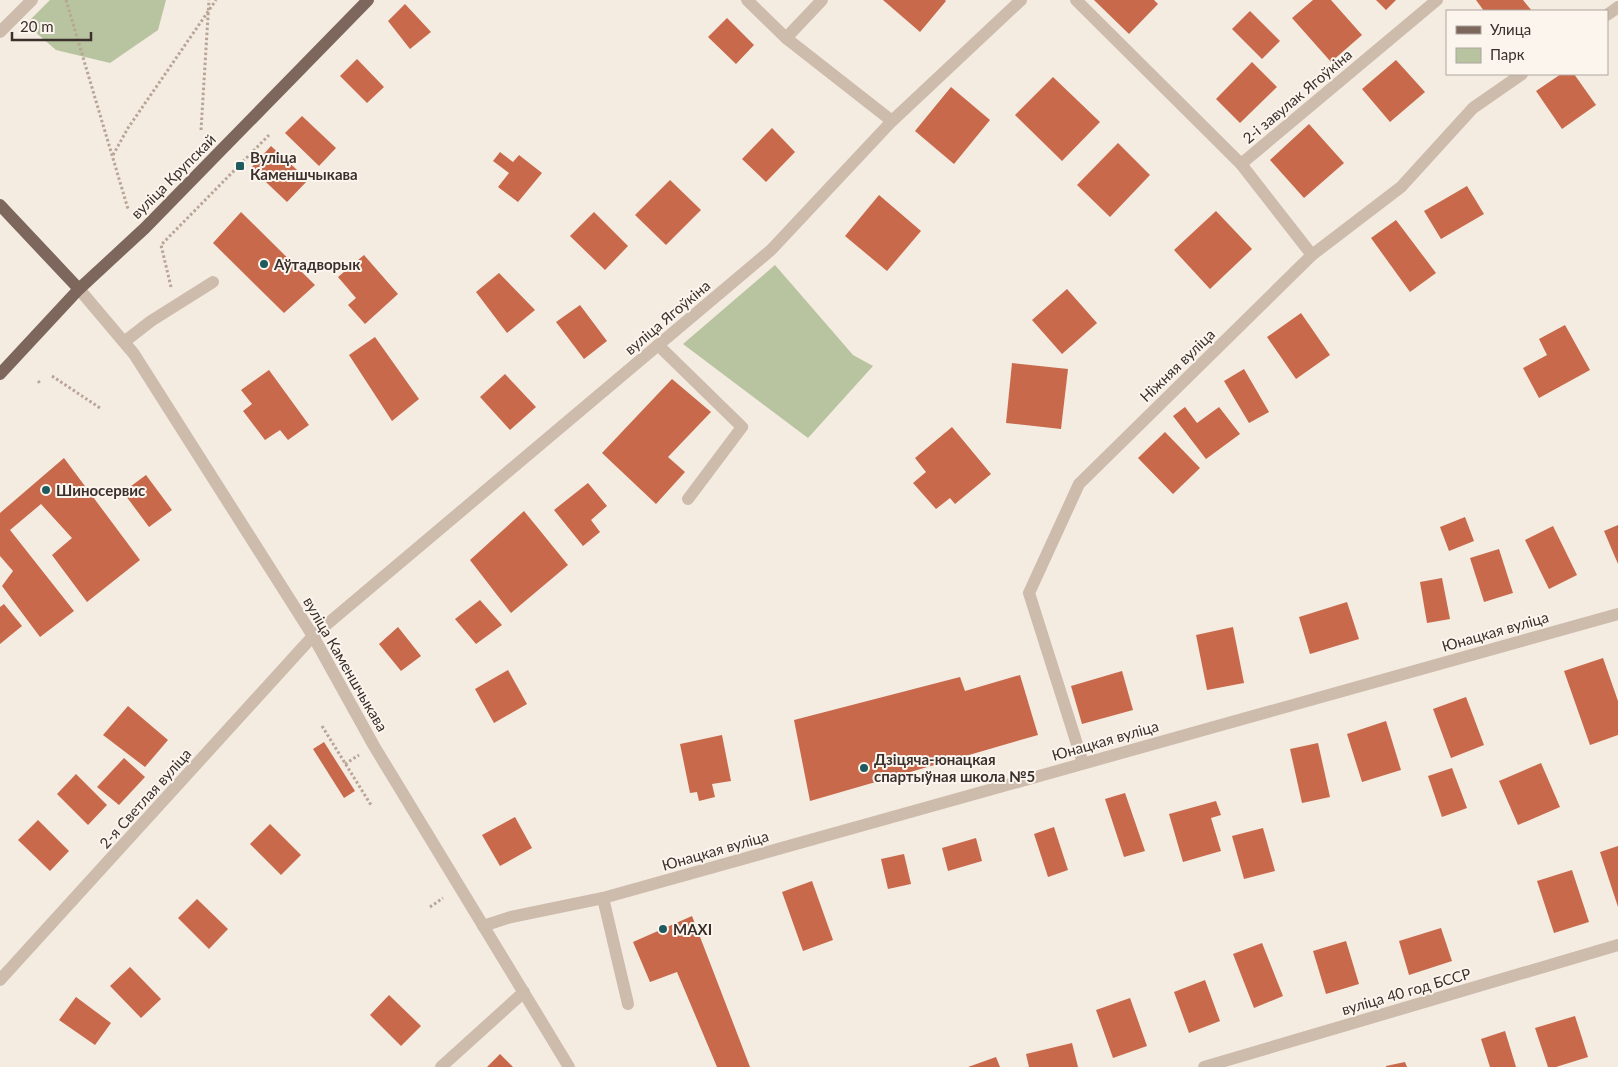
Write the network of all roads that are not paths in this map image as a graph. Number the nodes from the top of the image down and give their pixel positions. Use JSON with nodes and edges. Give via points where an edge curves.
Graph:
{"nodes":[{"id":1,"x":32,"y":0,"type":"edge"},
{"id":2,"x":368,"y":0,"type":"edge"},
{"id":3,"x":747,"y":0,"type":"edge"},
{"id":4,"x":822,"y":0,"type":"edge"},
{"id":5,"x":1022,"y":0,"type":"edge"},
{"id":6,"x":1076,"y":0,"type":"edge"},
{"id":7,"x":1437,"y":0,"type":"edge"},
{"id":8,"x":0,"y":32,"type":"edge"},
{"id":9,"x":786,"y":38,"type":"junction"},
{"id":10,"x":1521,"y":75,"type":"edge"},
{"id":11,"x":892,"y":121,"type":"junction"},
{"id":12,"x":1242,"y":164,"type":"junction"},
{"id":13,"x":0,"y":205,"type":"edge"},
{"id":14,"x":1312,"y":255,"type":"junction"},
{"id":15,"x":213,"y":282,"type":"dead end"},
{"id":16,"x":79,"y":289,"type":"junction"},
{"id":17,"x":124,"y":342,"type":"junction"},
{"id":18,"x":658,"y":346,"type":"junction"},
{"id":19,"x":0,"y":374,"type":"edge"},
{"id":20,"x":688,"y":499,"type":"dead end"},
{"id":21,"x":1618,"y":614,"type":"edge"},
{"id":22,"x":313,"y":636,"type":"junction"},
{"id":23,"x":1083,"y":763,"type":"junction"},
{"id":24,"x":603,"y":898,"type":"junction"},
{"id":25,"x":483,"y":926,"type":"junction"},
{"id":26,"x":1618,"y":946,"type":"edge"},
{"id":27,"x":0,"y":980,"type":"edge"},
{"id":28,"x":524,"y":992,"type":"junction"},
{"id":29,"x":628,"y":1004,"type":"dead end"},
{"id":30,"x":441,"y":1067,"type":"edge"},
{"id":31,"x":569,"y":1067,"type":"edge"},
{"id":32,"x":1204,"y":1067,"type":"edge"}],
"edges":[{"from":1,"to":8,"type":"street"},
{"from":2,"to":16,"type":"main road","name":"вуліца Крупскай","via":[[145,228]]},
{"from":3,"to":9,"type":"street"},
{"from":4,"to":9,"type":"street"},
{"from":5,"to":11,"type":"street","name":"вуліца Ягоўкіна"},
{"from":6,"to":12,"type":"street","name":"2-і завулак Ягоўкіна"},
{"from":7,"to":12,"type":"street","name":"2-і завулак Ягоўкіна"},
{"from":9,"to":11,"type":"street"},
{"from":10,"to":14,"type":"street","name":"Ніжняя вуліца","via":[[1473,108],[1401,187]]},
{"from":11,"to":18,"type":"street","name":"вуліца Ягоўкіна","via":[[771,250]]},
{"from":12,"to":14,"type":"street"},
{"from":13,"to":16,"type":"main road"},
{"from":14,"to":23,"type":"street","name":"Ніжняя вуліца","via":[[1079,484],[1029,593]]},
{"from":15,"to":17,"type":"street"},
{"from":16,"to":17,"type":"street","name":"вуліца Каменшчыкава"},
{"from":16,"to":19,"type":"main road","name":"вуліца Крупскай"},
{"from":17,"to":22,"type":"street","name":"вуліца Каменшчыкава"},
{"from":18,"to":20,"type":"street","via":[[742,427]]},
{"from":18,"to":22,"type":"street","name":"вуліца Ягоўкіна"},
{"from":21,"to":23,"type":"street","name":"Юнацкая вуліца"},
{"from":22,"to":25,"type":"street","name":"вуліца Каменшчыкава","via":[[374,746]]},
{"from":22,"to":27,"type":"street","name":"2-я Светлая вуліца"},
{"from":23,"to":24,"type":"street","name":"Юнацкая вуліца"},
{"from":24,"to":25,"type":"street","name":"Юнацкая вуліца","via":[[511,916]]},
{"from":24,"to":29,"type":"street"},
{"from":25,"to":28,"type":"street","name":"вуліца Каменшчыкава"},
{"from":26,"to":32,"type":"street","name":"вуліца 40 год БССР"},
{"from":28,"to":30,"type":"street"},
{"from":28,"to":31,"type":"street","name":"вуліца Каменшчыкава"}]}
